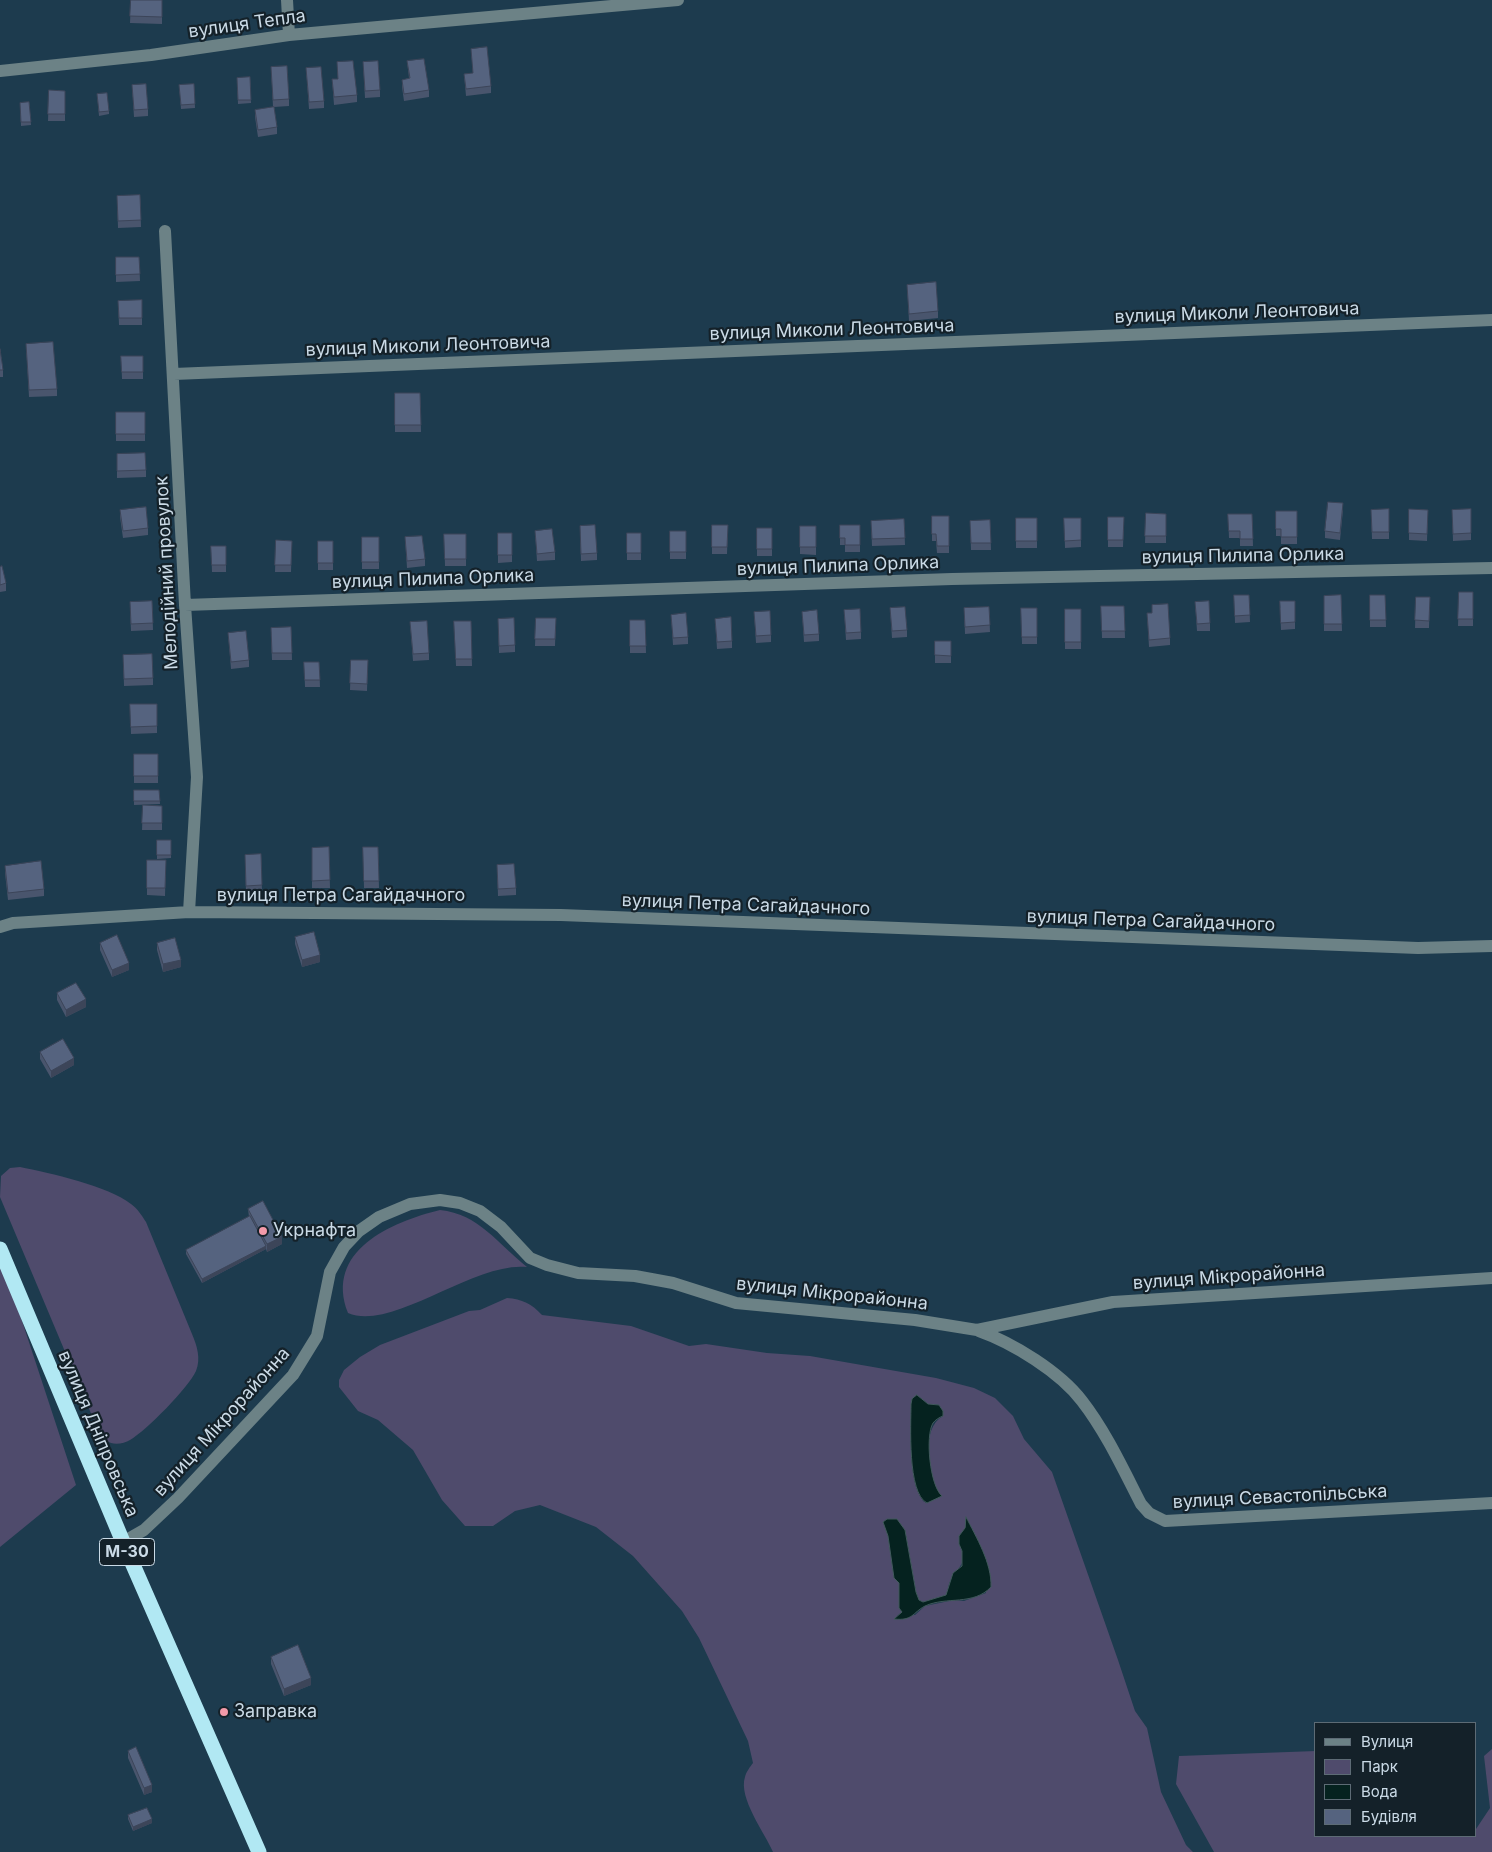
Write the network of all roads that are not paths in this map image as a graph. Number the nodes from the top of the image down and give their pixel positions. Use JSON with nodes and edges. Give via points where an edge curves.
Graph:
{"nodes":[{"id":1,"x":287,"y":0,"type":"edge"},
{"id":2,"x":678,"y":0,"type":"edge"},
{"id":3,"x":289,"y":35,"type":"junction"},
{"id":4,"x":0,"y":71,"type":"edge"},
{"id":5,"x":165,"y":231,"type":"dead end"},
{"id":6,"x":1492,"y":320,"type":"edge"},
{"id":7,"x":174,"y":374,"type":"junction"},
{"id":8,"x":1492,"y":568,"type":"edge"},
{"id":9,"x":185,"y":605,"type":"junction"},
{"id":10,"x":189,"y":912,"type":"junction"},
{"id":11,"x":0,"y":927,"type":"edge"},
{"id":12,"x":1492,"y":946,"type":"edge"},
{"id":13,"x":0,"y":1249,"type":"edge"},
{"id":14,"x":1492,"y":1278,"type":"edge"},
{"id":15,"x":978,"y":1330,"type":"junction"},
{"id":16,"x":1492,"y":1503,"type":"edge"},
{"id":17,"x":123,"y":1542,"type":"junction"},
{"id":18,"x":259,"y":1852,"type":"edge"}],
"edges":[{"from":1,"to":3,"type":"street"},
{"from":2,"to":3,"type":"street","name":"вулиця Тепла"},
{"from":3,"to":4,"type":"street","name":"вулиця Тепла","via":[[151,55]]},
{"from":5,"to":7,"type":"street","name":"Мелодійний провулок"},
{"from":6,"to":7,"type":"street","name":"вулиця Миколи Леонтовича"},
{"from":7,"to":9,"type":"street","name":"Мелодійний провулок"},
{"from":8,"to":9,"type":"street","name":"вулиця Пилипа Орлика","via":[[952,579]]},
{"from":9,"to":10,"type":"street","name":"Мелодійний провулок","via":[[197,777]]},
{"from":10,"to":11,"type":"street","name":"вулиця Петра Сагайдачного","via":[[13,923]]},
{"from":10,"to":12,"type":"street","name":"вулиця Петра Сагайдачного","via":[[561,915],[1418,948]]},
{"from":13,"to":17,"type":"highway","name":"вулиця Дніпровська","number":"М-30"},
{"from":14,"to":15,"type":"street","name":"вулиця Мікрорайонна","via":[[1113,1302]]},
{"from":15,"to":16,"type":"street","name":"вулиця Севастопільська","via":[[1013,1346],[1066,1384],[1081,1399],[1141,1504],[1165,1521]]},
{"from":15,"to":17,"type":"street","name":"вулиця Мікрорайонна","via":[[906,1319],[736,1303],[673,1283],[635,1276],[578,1273],[530,1258],[501,1227],[460,1203],[440,1200],[410,1204],[379,1216],[344,1247],[330,1272],[317,1336],[293,1375],[178,1498],[144,1530]]},
{"from":17,"to":18,"type":"highway","name":"вулиця Дніпровська","number":"М-30"}]}
